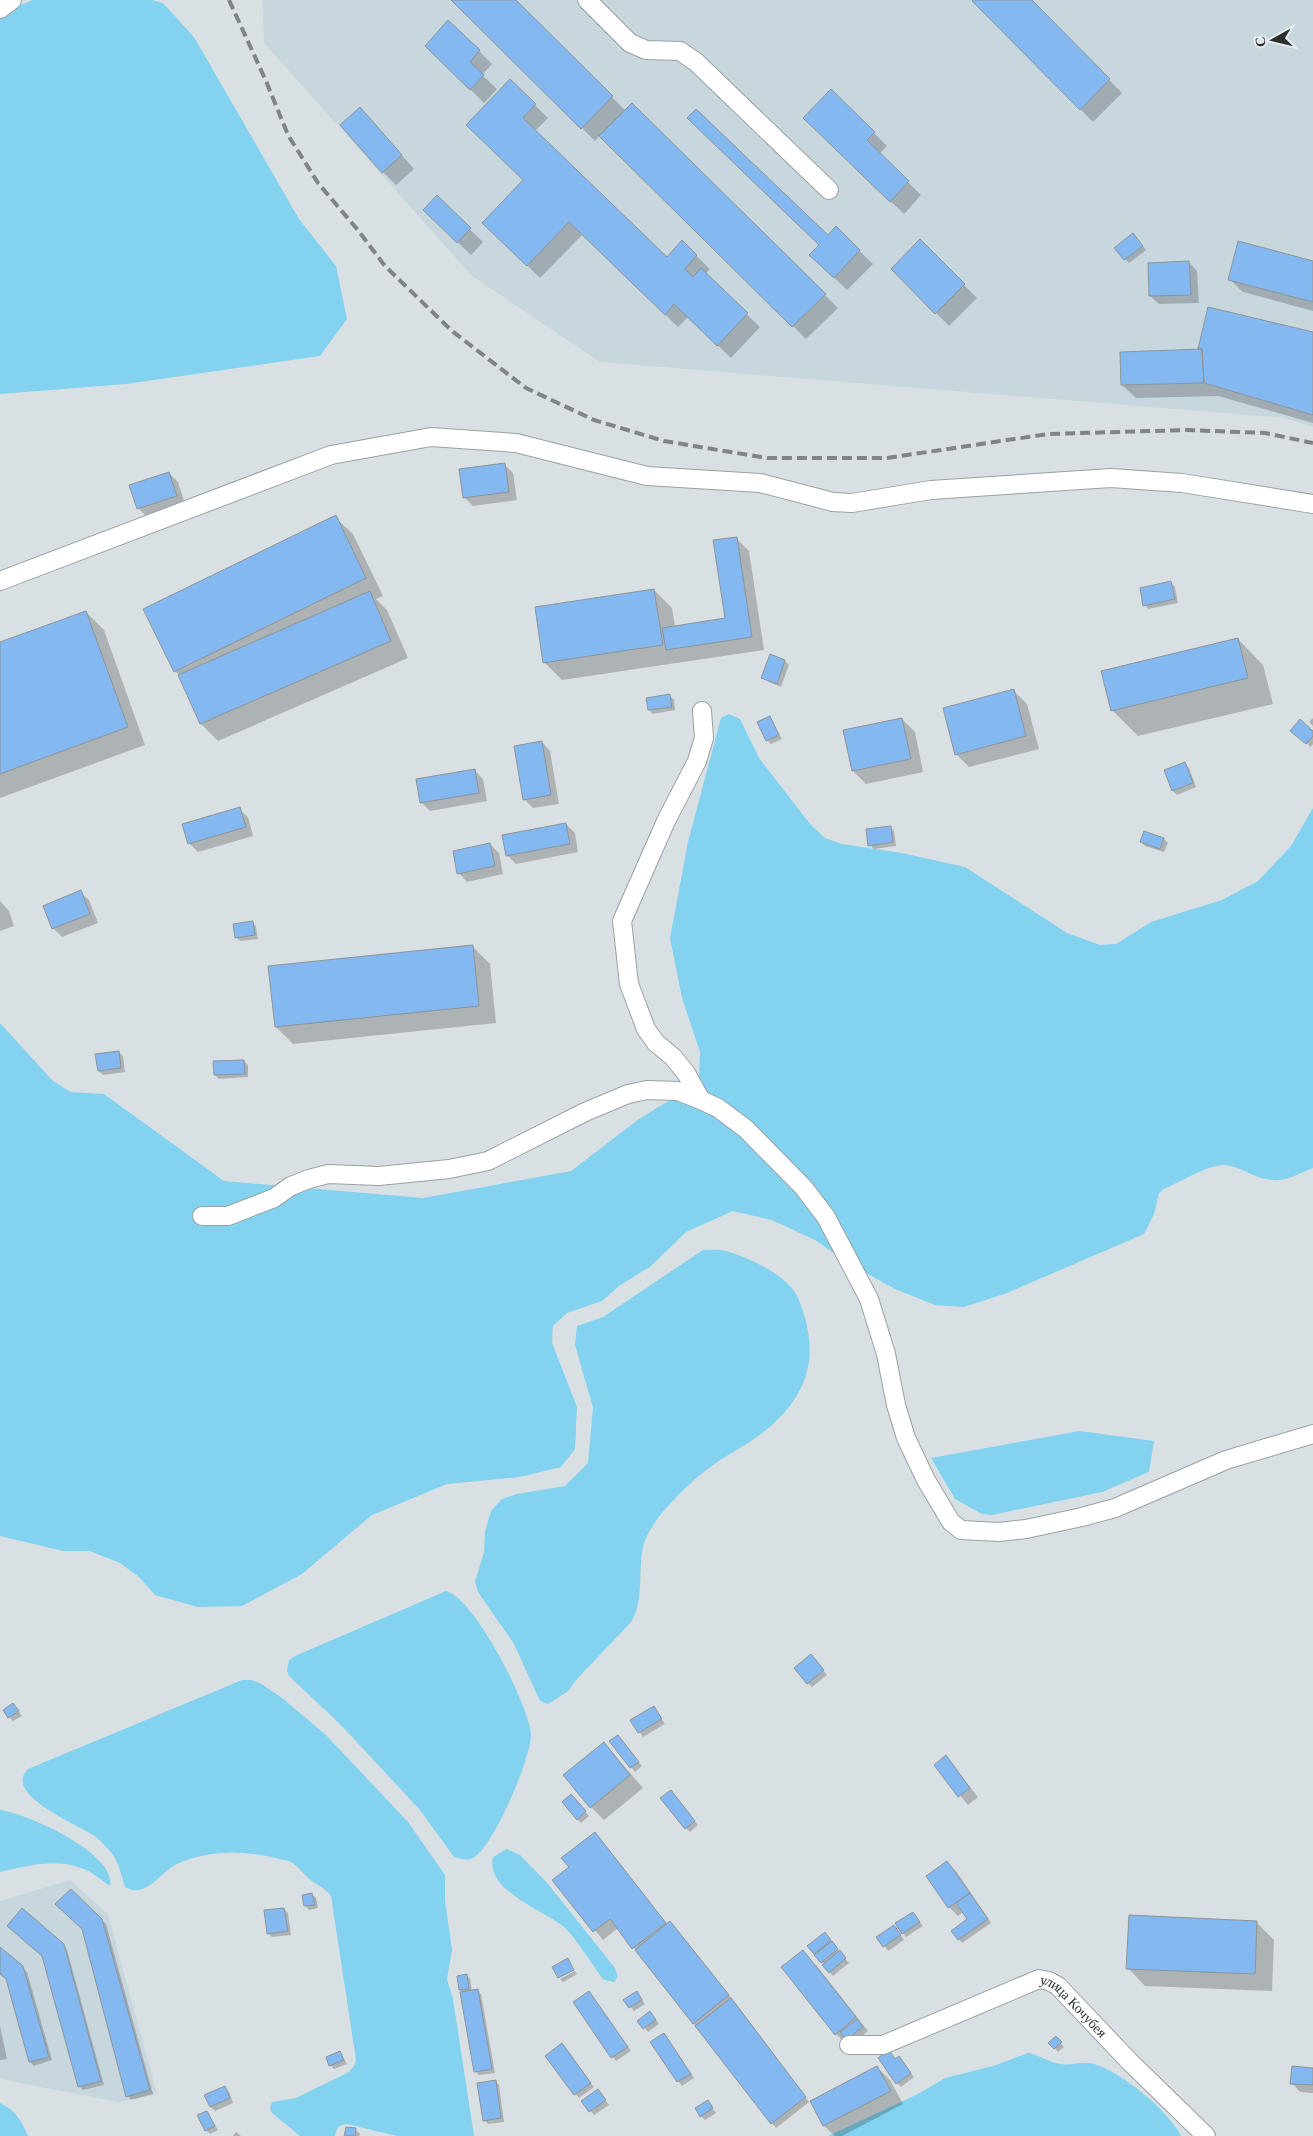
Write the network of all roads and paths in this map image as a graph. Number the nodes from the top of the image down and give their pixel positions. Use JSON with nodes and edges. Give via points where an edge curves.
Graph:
{"nodes":[{"id":1,"x":12,"y":0,"type":"edge"},
{"id":2,"x":587,"y":0,"type":"edge"},
{"id":3,"x":0,"y":9,"type":"edge"},
{"id":4,"x":829,"y":190,"type":"dead end"},
{"id":5,"x":1313,"y":504,"type":"edge"},
{"id":6,"x":0,"y":581,"type":"edge"},
{"id":7,"x":702,"y":711,"type":"dead end"},
{"id":8,"x":701,"y":1100,"type":"junction"},
{"id":9,"x":202,"y":1216,"type":"dead end"},
{"id":10,"x":1313,"y":1434,"type":"edge"},
{"id":11,"x":849,"y":2045,"type":"dead end"},
{"id":12,"x":1206,"y":2136,"type":"edge"}],
"edges":[{"from":1,"to":3,"type":"street"},
{"from":2,"to":4,"type":"street","via":[[630,43],[646,50],[680,51],[696,62]]},
{"from":5,"to":6,"type":"street","via":[[1182,483],[1111,478],[931,490],[833,502],[760,483],[647,476],[516,444],[431,437],[332,456]]},
{"from":7,"to":8,"type":"street","via":[[704,738],[697,761],[666,821],[622,921],[629,984],[646,1030],[686,1072]]},
{"from":8,"to":9,"type":"street","via":[[678,1091],[647,1090],[628,1094],[488,1161],[404,1174],[328,1174],[291,1186],[274,1198],[228,1216]]},
{"from":8,"to":10,"type":"street","via":[[746,1129],[804,1188],[826,1217],[869,1299],[906,1438],[940,1507],[961,1530],[999,1532],[1026,1529],[1090,1515],[1115,1508],[1226,1460]]},
{"from":11,"to":12,"type":"street","name":"улица Кочубея","via":[[883,2045],[1040,1979],[1049,1981],[1058,1986]]}]}
